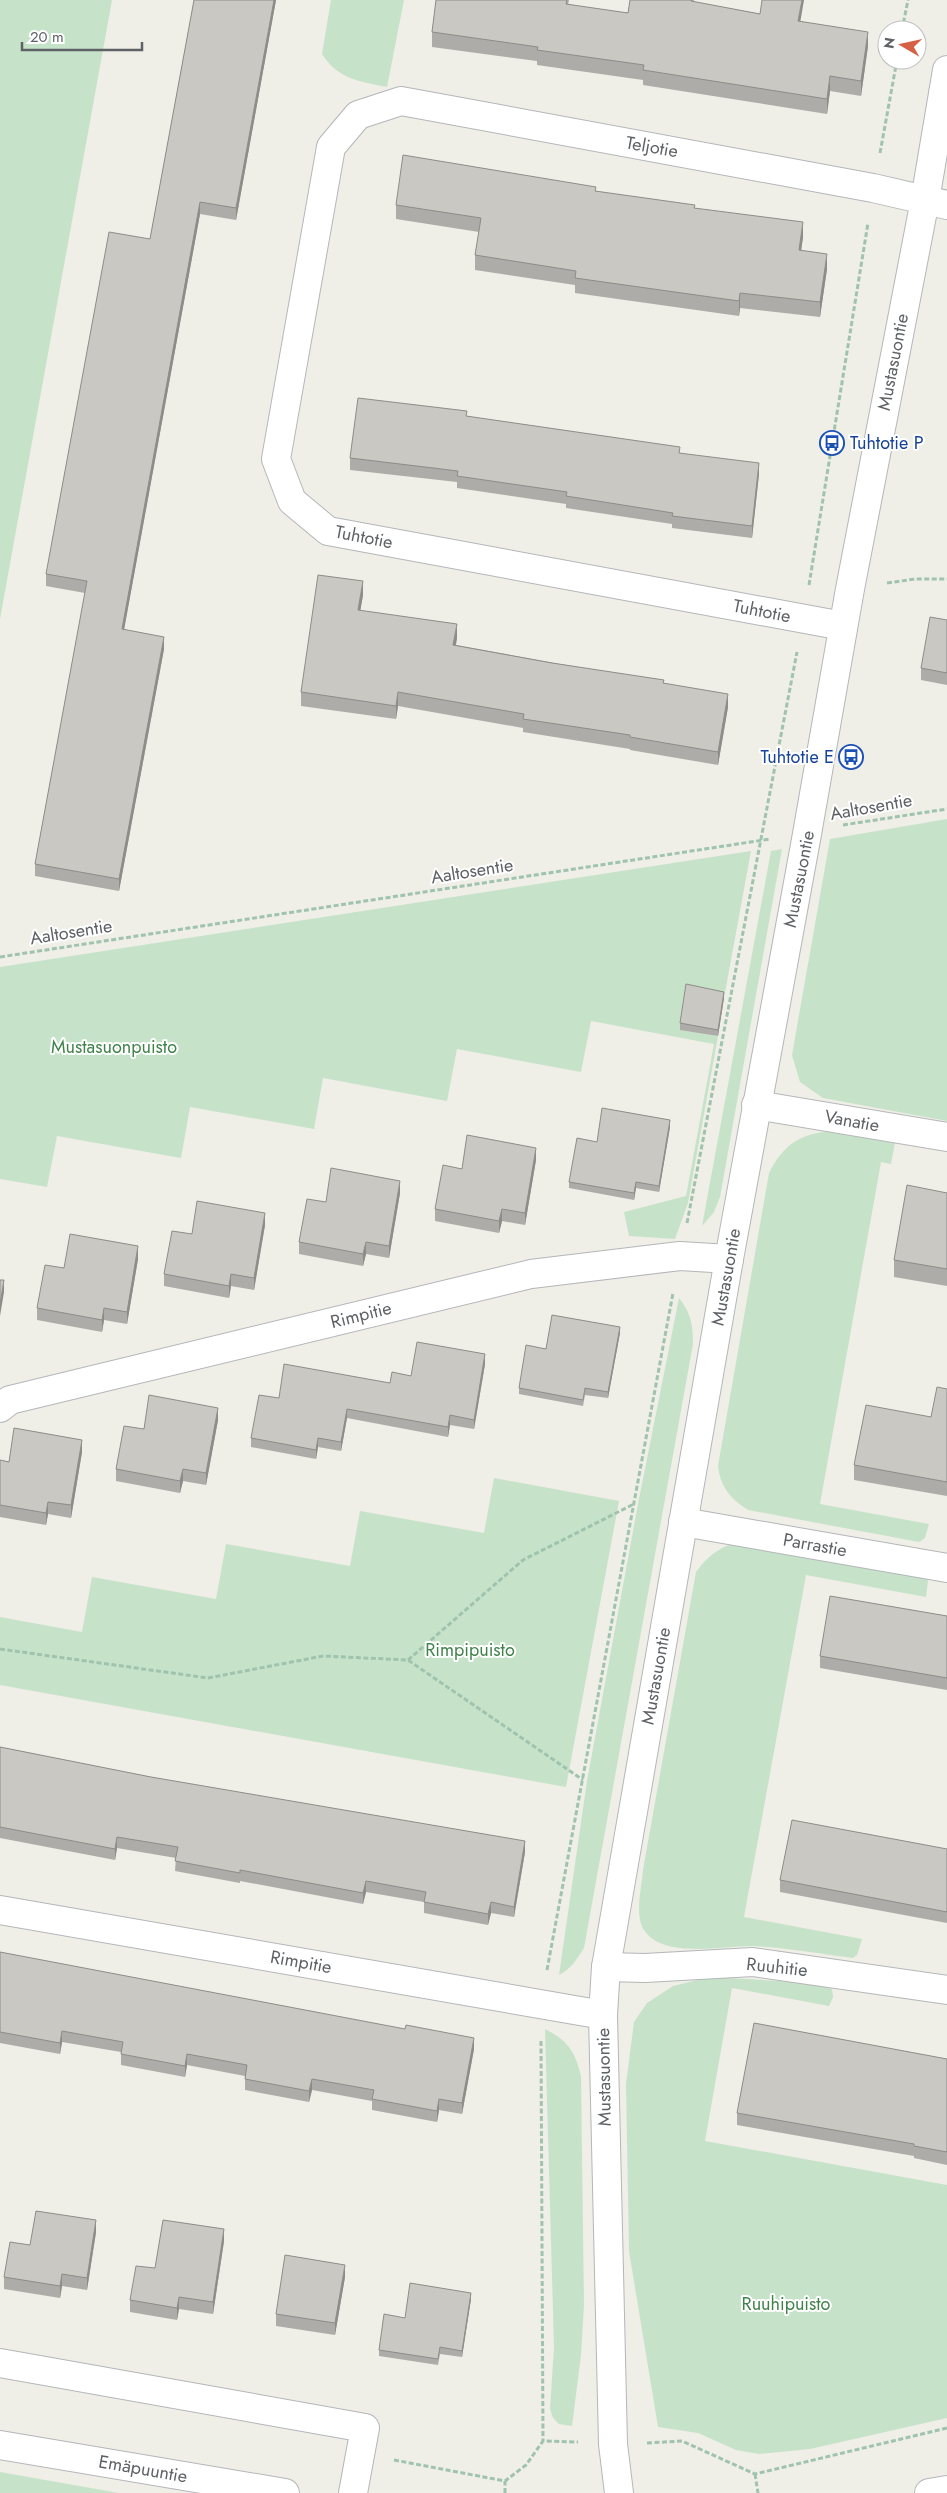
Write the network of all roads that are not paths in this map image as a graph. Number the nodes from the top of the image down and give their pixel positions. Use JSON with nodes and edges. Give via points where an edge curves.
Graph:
{"nodes":[{"id":1,"x":947,"y":70,"type":"edge"},
{"id":2,"x":358,"y":115,"type":"joint"},
{"id":3,"x":936,"y":202,"type":"edge"},
{"id":4,"x":843,"y":626,"type":"junction"},
{"id":5,"x":756,"y":1105,"type":"junction"},
{"id":6,"x":947,"y":1137,"type":"edge"},
{"id":7,"x":729,"y":1259,"type":"junction"},
{"id":8,"x":0,"y":1408,"type":"edge"},
{"id":9,"x":683,"y":1522,"type":"junction"},
{"id":10,"x":947,"y":1568,"type":"edge"},
{"id":11,"x":0,"y":1910,"type":"edge"},
{"id":12,"x":606,"y":1967,"type":"junction"},
{"id":13,"x":947,"y":1990,"type":"edge"},
{"id":14,"x":603,"y":2015,"type":"junction"},
{"id":15,"x":0,"y":2362,"type":"edge"},
{"id":16,"x":0,"y":2445,"type":"edge"},
{"id":17,"x":947,"y":2490,"type":"edge"},
{"id":18,"x":285,"y":2493,"type":"edge"},
{"id":19,"x":353,"y":2493,"type":"edge"},
{"id":20,"x":619,"y":2493,"type":"edge"},
{"id":21,"x":929,"y":2493,"type":"edge"}],
"edges":[{"from":1,"to":3,"type":"street","name":"Mustasuontie"},
{"from":2,"to":3,"type":"street","name":"Teljotie","via":[[401,101]]},
{"from":2,"to":4,"type":"street","name":"Tuhtotie","via":[[331,147],[276,459],[292,501],[328,531]]},
{"from":3,"to":4,"type":"street","name":"Mustasuontie"},
{"from":4,"to":5,"type":"street","name":"Mustasuontie","via":[[808,834]]},
{"from":5,"to":6,"type":"street","name":"Vanatie"},
{"from":5,"to":7,"type":"street","name":"Mustasuontie"},
{"from":7,"to":8,"type":"street","name":"Rimpitie","via":[[680,1256],[531,1274],[10,1400]]},
{"from":7,"to":9,"type":"street","name":"Mustasuontie"},
{"from":9,"to":10,"type":"street","name":"Parrastie"},
{"from":9,"to":12,"type":"street","name":"Mustasuontie"},
{"from":11,"to":14,"type":"street","name":"Rimpitie"},
{"from":12,"to":13,"type":"street","name":"Ruuhitie","via":[[753,1962]]},
{"from":12,"to":14,"type":"street","name":"Mustasuontie"},
{"from":14,"to":20,"type":"street","name":"Mustasuontie","via":[[613,2444]]},
{"from":15,"to":19,"type":"street","via":[[365,2428]]},
{"from":16,"to":18,"type":"street","name":"Emäpuuntie"},
{"from":17,"to":21,"type":"street"}]}
